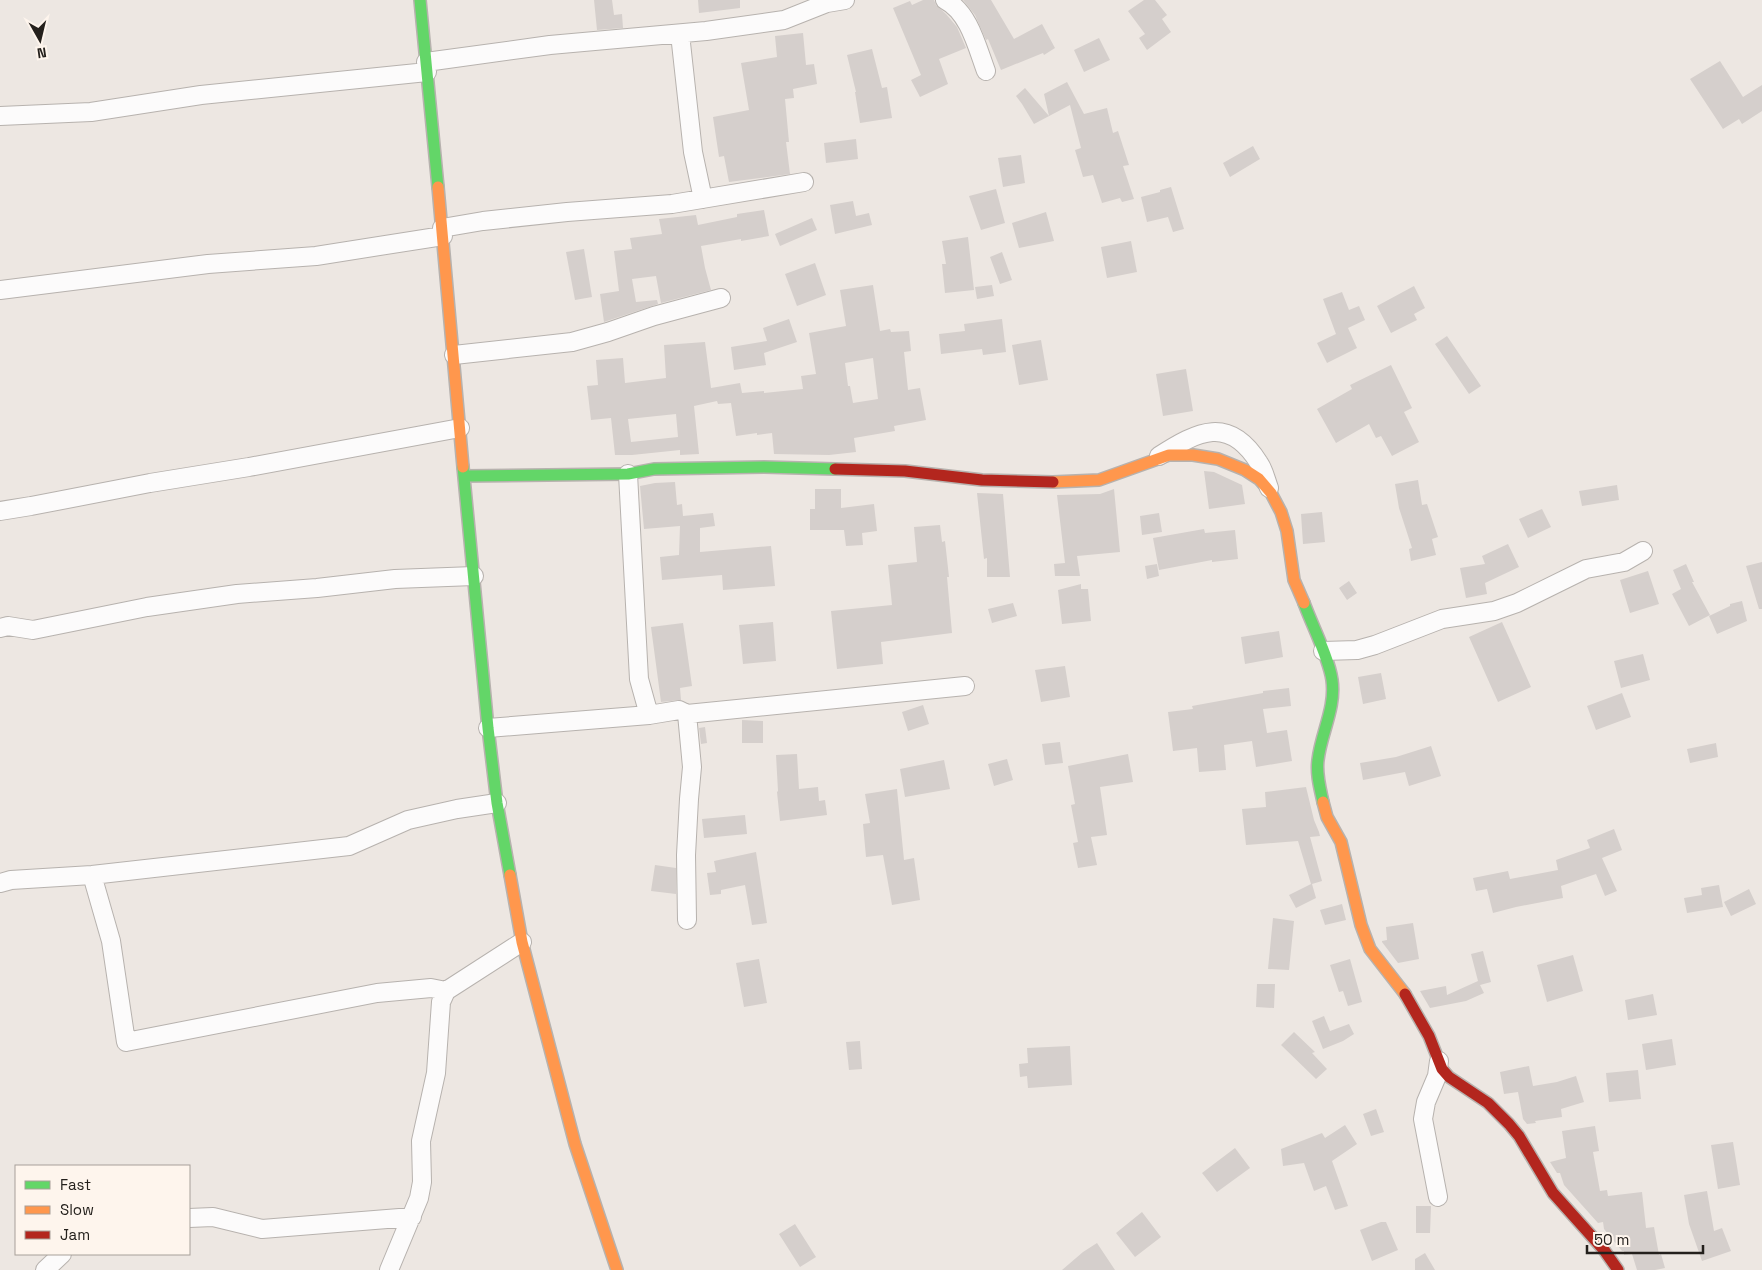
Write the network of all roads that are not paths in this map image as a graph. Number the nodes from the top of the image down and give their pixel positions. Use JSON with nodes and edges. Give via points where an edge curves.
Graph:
{"nodes":[{"id":1,"x":420,"y":0,"type":"edge"},
{"id":2,"x":845,"y":0,"type":"edge"},
{"id":3,"x":944,"y":0,"type":"edge"},
{"id":4,"x":680,"y":34,"type":"junction"},
{"id":5,"x":426,"y":67,"type":"junction"},
{"id":6,"x":986,"y":71,"type":"dead end"},
{"id":7,"x":0,"y":116,"type":"edge"},
{"id":8,"x":804,"y":182,"type":"dead end"},
{"id":9,"x":703,"y":199,"type":"junction"},
{"id":10,"x":442,"y":232,"type":"junction"},
{"id":11,"x":0,"y":290,"type":"edge"},
{"id":12,"x":721,"y":298,"type":"dead end"},
{"id":13,"x":454,"y":355,"type":"junction"},
{"id":14,"x":460,"y":428,"type":"junction"},
{"id":15,"x":1154,"y":459,"type":"junction"},
{"id":16,"x":628,"y":474,"type":"junction"},
{"id":17,"x":464,"y":476,"type":"junction"},
{"id":18,"x":1270,"y":493,"type":"junction"},
{"id":19,"x":0,"y":511,"type":"edge"},
{"id":20,"x":1643,"y":551,"type":"dead end"},
{"id":21,"x":474,"y":576,"type":"junction"},
{"id":22,"x":0,"y":628,"type":"edge"},
{"id":23,"x":1357,"y":650,"type":"junction"},
{"id":24,"x":1323,"y":651,"type":"junction"},
{"id":25,"x":1328,"y":669,"type":"junction"},
{"id":26,"x":965,"y":686,"type":"dead end"},
{"id":27,"x":687,"y":714,"type":"junction"},
{"id":28,"x":649,"y":715,"type":"junction"},
{"id":29,"x":488,"y":728,"type":"junction"},
{"id":30,"x":497,"y":803,"type":"junction"},
{"id":31,"x":92,"y":875,"type":"junction"},
{"id":32,"x":0,"y":882,"type":"edge"},
{"id":33,"x":687,"y":920,"type":"dead end"},
{"id":34,"x":522,"y":942,"type":"junction"},
{"id":35,"x":446,"y":991,"type":"junction"},
{"id":36,"x":1439,"y":1061,"type":"junction"},
{"id":37,"x":1438,"y":1197,"type":"dead end"},
{"id":38,"x":412,"y":1216,"type":"junction"},
{"id":39,"x":190,"y":1218,"type":"edge"},
{"id":40,"x":61,"y":1255,"type":"edge"},
{"id":41,"x":45,"y":1270,"type":"edge"},
{"id":42,"x":389,"y":1270,"type":"edge"},
{"id":43,"x":617,"y":1270,"type":"edge"},
{"id":44,"x":1618,"y":1270,"type":"edge"}],
"edges":[{"from":1,"to":5,"type":"street"},
{"from":2,"to":4,"type":"street","via":[[827,3],[784,20]]},
{"from":3,"to":6,"type":"street","via":[[963,16]]},
{"from":4,"to":5,"type":"street","via":[[550,45]]},
{"from":4,"to":9,"type":"street","via":[[693,152]]},
{"from":5,"to":7,"type":"street","via":[[91,112]]},
{"from":5,"to":10,"type":"street"},
{"from":8,"to":9,"type":"street"},
{"from":9,"to":10,"type":"street","via":[[483,221]]},
{"from":10,"to":11,"type":"street","via":[[316,256],[208,264]]},
{"from":10,"to":13,"type":"street"},
{"from":12,"to":13,"type":"street","via":[[579,340]]},
{"from":13,"to":14,"type":"street"},
{"from":14,"to":17,"type":"street"},
{"from":14,"to":19,"type":"street"},
{"from":15,"to":16,"type":"street","via":[[1098,480],[1074,482],[982,480],[905,471],[764,467],[654,470]]},
{"from":15,"to":18,"type":"street","via":[[1193,455],[1218,459],[1245,470]]},
{"from":15,"to":18,"type":"street","via":[[1180,442],[1207,432],[1222,432],[1244,443],[1260,464]]},
{"from":16,"to":17,"type":"street"},
{"from":16,"to":28,"type":"street","via":[[639,679]]},
{"from":17,"to":21,"type":"street"},
{"from":18,"to":24,"type":"street","via":[[1287,531],[1294,580]]},
{"from":20,"to":23,"type":"street","via":[[1624,562],[1586,569],[1494,611],[1442,619]]},
{"from":21,"to":22,"type":"street","via":[[395,579],[237,594],[147,607],[33,630]]},
{"from":21,"to":29,"type":"street"},
{"from":23,"to":24,"type":"street"},
{"from":23,"to":25,"type":"street"},
{"from":24,"to":25,"type":"street"},
{"from":25,"to":36,"type":"street","via":[[1332,680],[1330,715],[1317,768],[1327,817],[1341,842],[1370,949],[1410,1000]]},
{"from":26,"to":27,"type":"street"},
{"from":27,"to":28,"type":"street","via":[[679,710]]},
{"from":27,"to":33,"type":"street","via":[[692,766],[688,799]]},
{"from":28,"to":29,"type":"street"},
{"from":29,"to":30,"type":"street"},
{"from":30,"to":31,"type":"street","via":[[408,820],[348,846]]},
{"from":30,"to":34,"type":"street"},
{"from":31,"to":32,"type":"street"},
{"from":31,"to":35,"type":"street","via":[[112,941],[126,1042],[377,993],[431,988]]},
{"from":34,"to":35,"type":"street"},
{"from":34,"to":43,"type":"street","via":[[575,1144]]},
{"from":35,"to":38,"type":"street","via":[[441,1002],[436,1073],[422,1142],[422,1182]]},
{"from":36,"to":37,"type":"street","via":[[1423,1119]]},
{"from":36,"to":44,"type":"street","via":[[1449,1077],[1488,1103],[1509,1124],[1553,1193]]},
{"from":38,"to":39,"type":"street","via":[[262,1228],[213,1216]]},
{"from":38,"to":42,"type":"street"},
{"from":40,"to":41,"type":"street"}]}
